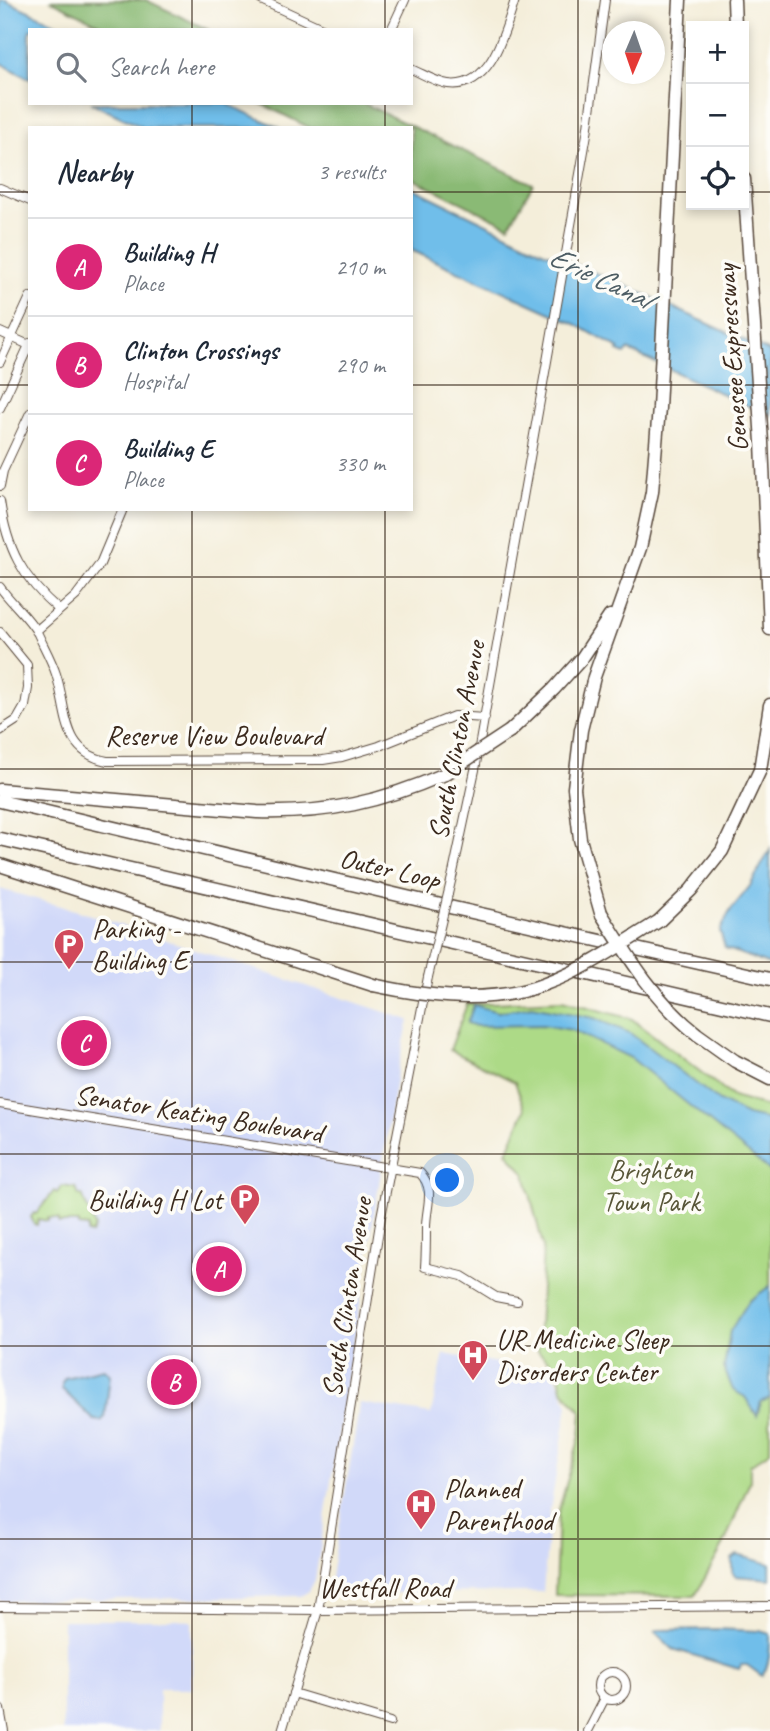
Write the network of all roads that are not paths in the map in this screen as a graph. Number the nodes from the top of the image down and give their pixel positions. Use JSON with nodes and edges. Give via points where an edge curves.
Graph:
{"nodes":[{"id":1,"x":261,"y":0,"type":"edge"},
{"id":2,"x":405,"y":0,"type":"edge"},
{"id":3,"x":515,"y":0,"type":"edge"},
{"id":4,"x":605,"y":0,"type":"edge"},
{"id":5,"x":680,"y":0,"type":"edge"},
{"id":6,"x":734,"y":0,"type":"edge"},
{"id":7,"x":735,"y":21,"type":"edge"},
{"id":8,"x":322,"y":28,"type":"edge"},
{"id":9,"x":392,"y":28,"type":"edge"},
{"id":10,"x":413,"y":70,"type":"edge"},
{"id":11,"x":0,"y":188,"type":"edge"},
{"id":12,"x":28,"y":200,"type":"edge"},
{"id":13,"x":746,"y":210,"type":"edge"},
{"id":14,"x":28,"y":300,"type":"edge"},
{"id":15,"x":0,"y":332,"type":"edge"},
{"id":16,"x":11,"y":337,"type":"junction"},
{"id":17,"x":28,"y":344,"type":"edge"},
{"id":18,"x":28,"y":346,"type":"edge"},
{"id":19,"x":0,"y":362,"type":"edge"},
{"id":20,"x":0,"y":408,"type":"edge"},
{"id":21,"x":28,"y":417,"type":"edge"},
{"id":22,"x":0,"y":486,"type":"edge"},
{"id":23,"x":0,"y":501,"type":"edge"},
{"id":24,"x":122,"y":511,"type":"edge"},
{"id":25,"x":0,"y":589,"type":"edge"},
{"id":26,"x":620,"y":601,"type":"junction"},
{"id":27,"x":59,"y":610,"type":"junction"},
{"id":28,"x":770,"y":619,"type":"edge"},
{"id":29,"x":770,"y":629,"type":"edge"},
{"id":30,"x":36,"y":631,"type":"junction"},
{"id":31,"x":0,"y":632,"type":"edge"},
{"id":32,"x":770,"y":705,"type":"edge"},
{"id":33,"x":485,"y":718,"type":"junction"},
{"id":34,"x":0,"y":731,"type":"edge"},
{"id":35,"x":0,"y":790,"type":"edge"},
{"id":36,"x":0,"y":801,"type":"edge"},
{"id":37,"x":0,"y":839,"type":"edge"},
{"id":38,"x":0,"y":865,"type":"edge"},
{"id":39,"x":770,"y":979,"type":"edge"},
{"id":40,"x":770,"y":1016,"type":"edge"},
{"id":41,"x":770,"y":1079,"type":"edge"},
{"id":42,"x":0,"y":1104,"type":"edge"},
{"id":43,"x":390,"y":1167,"type":"junction"},
{"id":44,"x":517,"y":1301,"type":"dead end"},
{"id":45,"x":770,"y":1606,"type":"edge"},
{"id":46,"x":0,"y":1607,"type":"edge"},
{"id":47,"x":318,"y":1610,"type":"junction"},
{"id":48,"x":293,"y":1693,"type":"junction"},
{"id":49,"x":605,"y":1698,"type":"dead end"},
{"id":50,"x":0,"y":1709,"type":"edge"},
{"id":51,"x":390,"y":1722,"type":"dead end"},
{"id":52,"x":4,"y":1731,"type":"edge"},
{"id":53,"x":282,"y":1731,"type":"edge"},
{"id":54,"x":588,"y":1731,"type":"edge"}],
"edges":[{"from":1,"to":8,"type":"street"},
{"from":2,"to":9,"type":"street"},
{"from":3,"to":10,"type":"street","via":[[494,54],[476,78],[449,84]]},
{"from":4,"to":33,"type":"street","name":"South Clinton Avenue","via":[[587,134]]},
{"from":5,"to":26,"type":"highway","via":[[652,492],[640,548]]},
{"from":6,"to":7,"type":"highway"},
{"from":11,"to":12,"type":"street"},
{"from":13,"to":28,"type":"highway","name":"Genesee Expressway"},
{"from":14,"to":16,"type":"street"},
{"from":15,"to":16,"type":"street"},
{"from":16,"to":17,"type":"street"},
{"from":16,"to":19,"type":"street"},
{"from":18,"to":20,"type":"street"},
{"from":21,"to":22,"type":"street"},
{"from":23,"to":27,"type":"street","via":[[8,541],[19,566]]},
{"from":24,"to":27,"type":"street","via":[[100,564]]},
{"from":25,"to":30,"type":"street","name":"Reserve View Boulevard"},
{"from":26,"to":35,"type":"highway","bridge":true,"via":[[582,658],[510,731],[445,774],[405,792],[294,813]]},
{"from":26,"to":41,"type":"highway","bridge":true,"via":[[584,717],[574,788],[580,839],[601,913],[656,995],[678,1019],[735,1061]]},
{"from":27,"to":30,"type":"street"},
{"from":28,"to":29,"type":"highway","name":"Genesee Expressway"},
{"from":30,"to":33,"type":"street","name":"Reserve View Boulevard","via":[[56,673],[72,739],[81,751],[107,761],[323,760],[379,746],[454,716]]},
{"from":31,"to":34,"type":"street","via":[[27,665],[28,688],[17,720]]},
{"from":32,"to":38,"type":"highway","bridge":true,"via":[[760,770],[722,851],[691,890],[659,921],[587,964],[544,985],[509,993],[416,995],[373,985]]},
{"from":33,"to":43,"type":"street","name":"South Clinton Avenue","bridge":true},
{"from":36,"to":39,"type":"highway","name":"Outer Loop"},
{"from":37,"to":40,"type":"highway"},
{"from":42,"to":43,"type":"street","name":"Senator Keating Boulevard"},
{"from":43,"to":44,"type":"street","name":"Senator Keating Boulevard","via":[[420,1173],[429,1185],[425,1268],[456,1273],[496,1297]]},
{"from":43,"to":47,"type":"street","name":"South Clinton Avenue"},
{"from":45,"to":47,"type":"street","name":"Westfall Road"},
{"from":46,"to":47,"type":"street","name":"Westfall Road"},
{"from":47,"to":48,"type":"street","name":"South Clinton Avenue"},
{"from":48,"to":51,"type":"street"},
{"from":48,"to":53,"type":"street","name":"South Clinton Avenue"},
{"from":49,"to":54,"type":"street"},
{"from":50,"to":52,"type":"street"}]}
